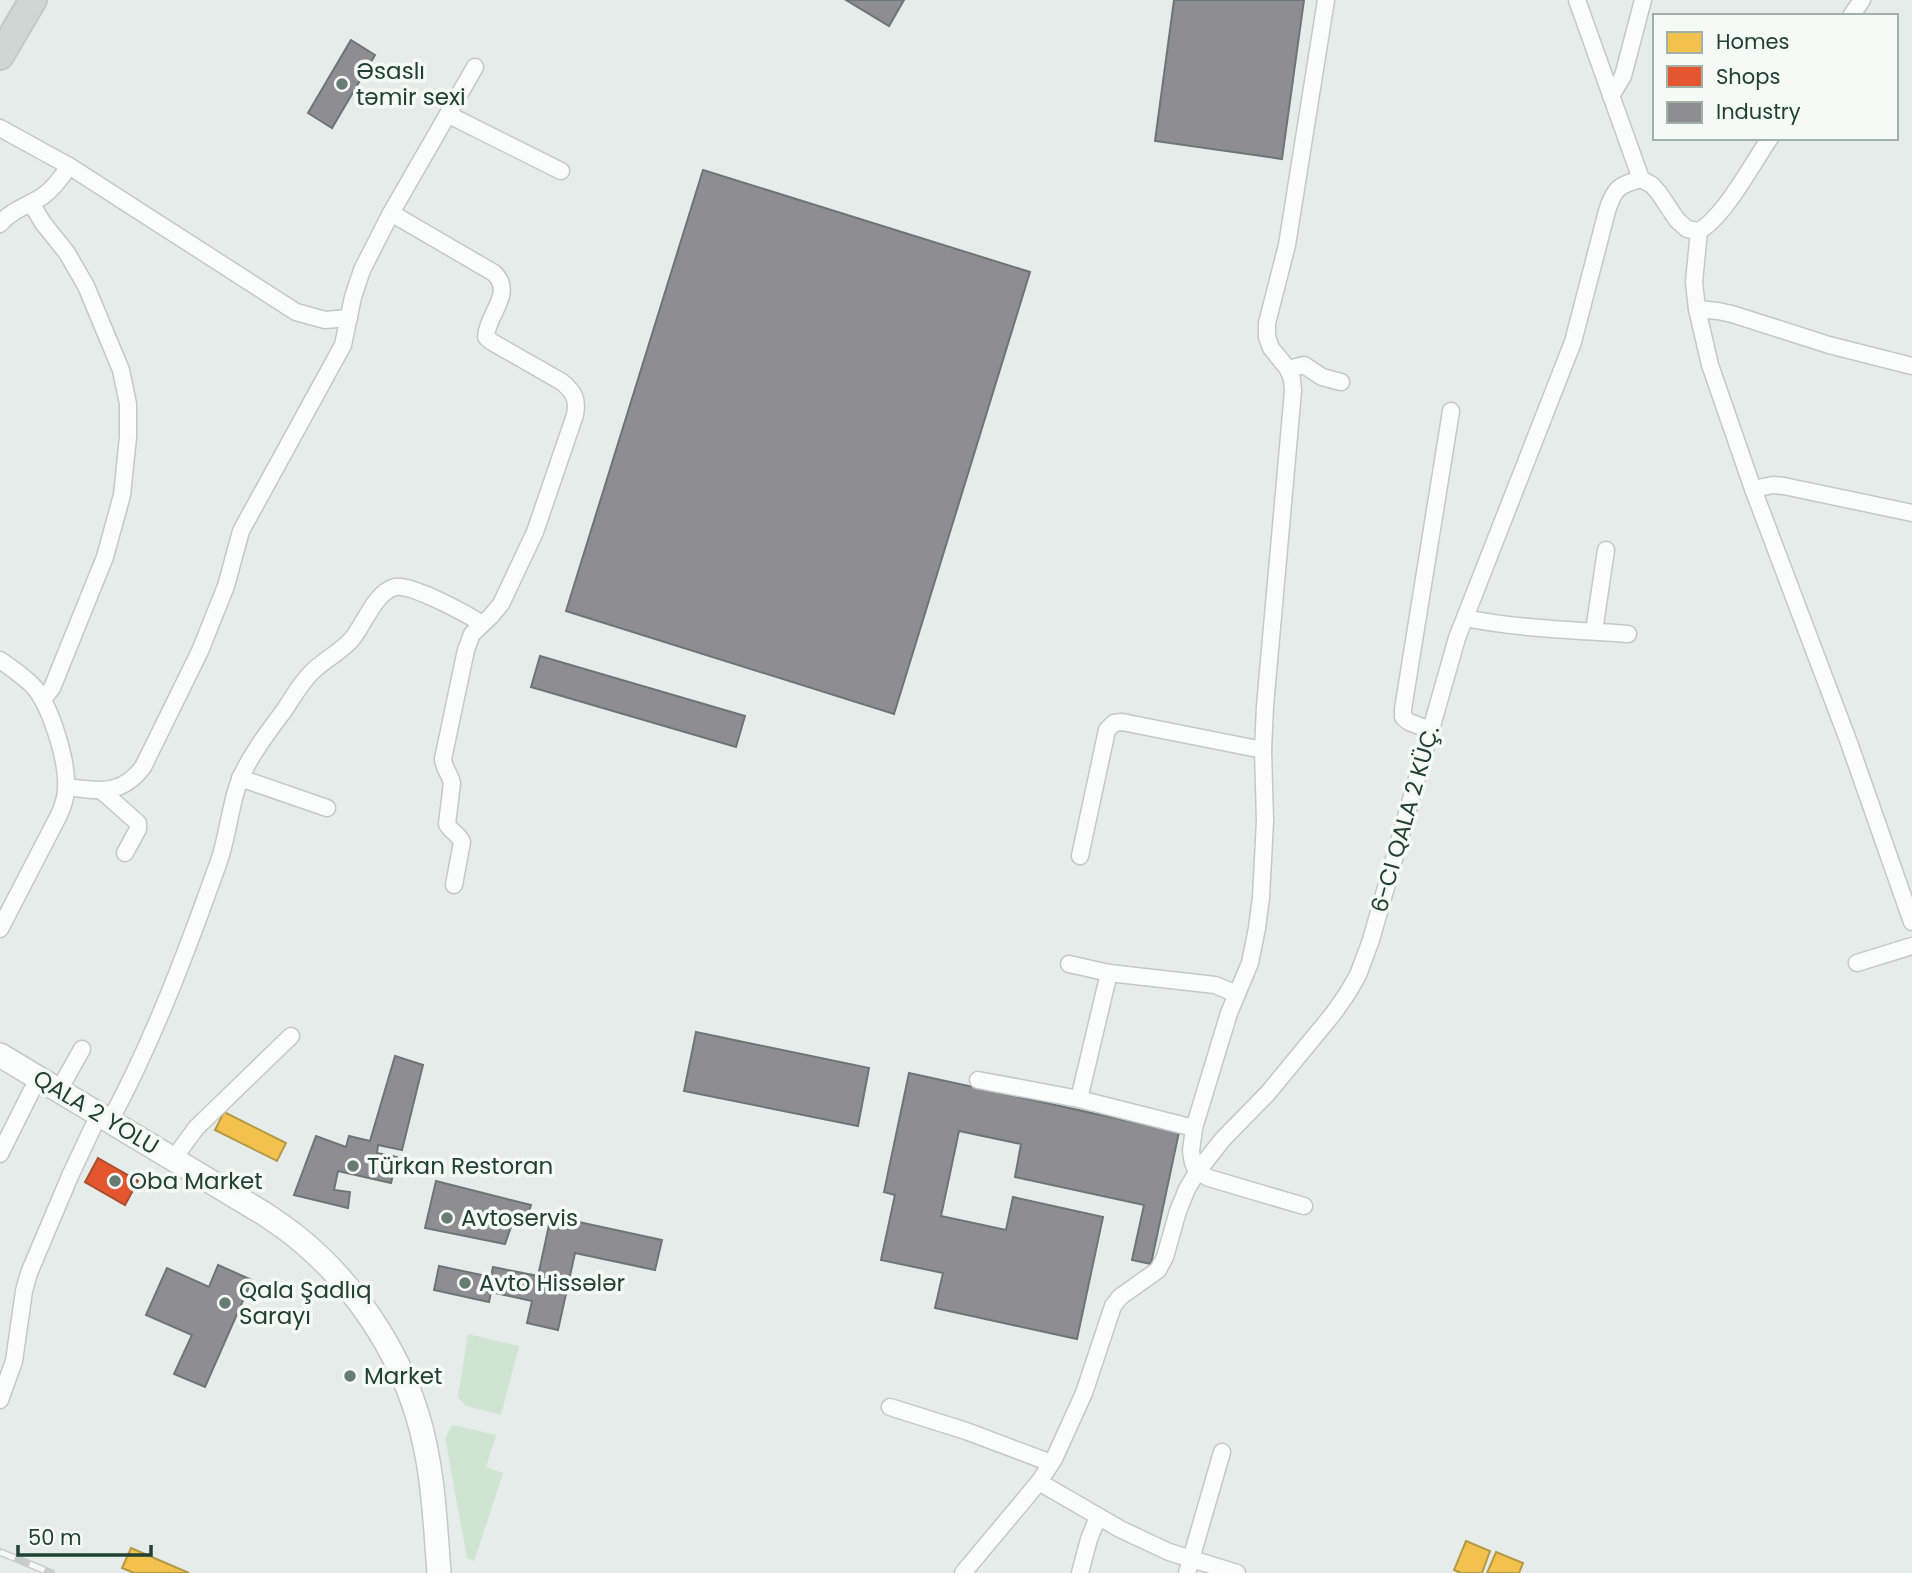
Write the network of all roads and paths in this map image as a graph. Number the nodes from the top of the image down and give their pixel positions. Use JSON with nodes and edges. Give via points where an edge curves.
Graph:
{"nodes":[{"id":1,"x":33,"y":0,"type":"edge"},
{"id":2,"x":1326,"y":0,"type":"edge"},
{"id":3,"x":1577,"y":0,"type":"edge"},
{"id":4,"x":1643,"y":0,"type":"edge"},
{"id":5,"x":0,"y":56,"type":"edge"},
{"id":6,"x":475,"y":67,"type":"dead end"},
{"id":7,"x":1611,"y":96,"type":"junction"},
{"id":8,"x":449,"y":114,"type":"junction"},
{"id":9,"x":0,"y":128,"type":"edge"},
{"id":10,"x":1769,"y":140,"type":"edge"},
{"id":11,"x":69,"y":166,"type":"junction"},
{"id":12,"x":561,"y":171,"type":"dead end"},
{"id":13,"x":1641,"y":179,"type":"junction"},
{"id":14,"x":31,"y":203,"type":"junction"},
{"id":15,"x":391,"y":213,"type":"junction"},
{"id":16,"x":0,"y":224,"type":"edge"},
{"id":17,"x":1699,"y":231,"type":"junction"},
{"id":18,"x":1697,"y":309,"type":"junction"},
{"id":19,"x":349,"y":318,"type":"junction"},
{"id":20,"x":1912,"y":366,"type":"edge"},
{"id":21,"x":1288,"y":369,"type":"junction"},
{"id":22,"x":1341,"y":382,"type":"dead end"},
{"id":23,"x":1451,"y":411,"type":"dead end"},
{"id":24,"x":1753,"y":489,"type":"junction"},
{"id":25,"x":1912,"y":513,"type":"edge"},
{"id":26,"x":1606,"y":550,"type":"dead end"},
{"id":27,"x":1465,"y":618,"type":"junction"},
{"id":28,"x":482,"y":624,"type":"junction"},
{"id":29,"x":1594,"y":631,"type":"junction"},
{"id":30,"x":1628,"y":634,"type":"dead end"},
{"id":31,"x":0,"y":660,"type":"edge"},
{"id":32,"x":43,"y":699,"type":"junction"},
{"id":33,"x":1430,"y":730,"type":"junction"},
{"id":34,"x":1263,"y":750,"type":"junction"},
{"id":35,"x":240,"y":778,"type":"junction"},
{"id":36,"x":66,"y":788,"type":"junction"},
{"id":37,"x":103,"y":792,"type":"junction"},
{"id":38,"x":327,"y":808,"type":"dead end"},
{"id":39,"x":125,"y":853,"type":"dead end"},
{"id":40,"x":1080,"y":856,"type":"dead end"},
{"id":41,"x":454,"y":885,"type":"dead end"},
{"id":42,"x":1912,"y":922,"type":"edge"},
{"id":43,"x":0,"y":929,"type":"edge"},
{"id":44,"x":1912,"y":946,"type":"edge"},
{"id":45,"x":1857,"y":963,"type":"dead end"},
{"id":46,"x":1069,"y":964,"type":"dead end"},
{"id":47,"x":1109,"y":973,"type":"junction"},
{"id":48,"x":1237,"y":994,"type":"junction"},
{"id":49,"x":291,"y":1036,"type":"dead end"},
{"id":50,"x":82,"y":1049,"type":"dead end"},
{"id":51,"x":0,"y":1055,"type":"edge"},
{"id":52,"x":0,"y":1072,"type":"edge"},
{"id":53,"x":978,"y":1080,"type":"dead end"},
{"id":54,"x":32,"y":1090,"type":"junction"},
{"id":55,"x":59,"y":1090,"type":"junction"},
{"id":56,"x":1079,"y":1099,"type":"junction"},
{"id":57,"x":102,"y":1124,"type":"junction"},
{"id":58,"x":1194,"y":1128,"type":"junction"},
{"id":59,"x":0,"y":1154,"type":"edge"},
{"id":60,"x":174,"y":1158,"type":"junction"},
{"id":61,"x":1197,"y":1172,"type":"junction"},
{"id":62,"x":1304,"y":1206,"type":"dead end"},
{"id":63,"x":0,"y":1400,"type":"edge"},
{"id":64,"x":890,"y":1407,"type":"dead end"},
{"id":65,"x":1222,"y":1452,"type":"dead end"},
{"id":66,"x":1051,"y":1463,"type":"junction"},
{"id":67,"x":1039,"y":1482,"type":"junction"},
{"id":68,"x":1098,"y":1517,"type":"junction"},
{"id":69,"x":436,"y":1533,"type":"junction"},
{"id":70,"x":1189,"y":1567,"type":"edge"},
{"id":71,"x":424,"y":1573,"type":"edge"},
{"id":72,"x":439,"y":1573,"type":"edge"},
{"id":73,"x":451,"y":1573,"type":"edge"},
{"id":74,"x":963,"y":1573,"type":"edge"},
{"id":75,"x":1080,"y":1573,"type":"edge"},
{"id":76,"x":1237,"y":1573,"type":"edge"}],
"edges":[{"from":1,"to":5,"type":"main road"},
{"from":2,"to":21,"type":"street","via":[[1287,245],[1267,323],[1272,348]]},
{"from":3,"to":7,"type":"street"},
{"from":4,"to":7,"type":"street","via":[[1623,76]]},
{"from":6,"to":8,"type":"street"},
{"from":7,"to":13,"type":"street"},
{"from":8,"to":12,"type":"street"},
{"from":8,"to":15,"type":"street"},
{"from":9,"to":11,"type":"street"},
{"from":10,"to":17,"type":"street","via":[[1723,209]]},
{"from":11,"to":14,"type":"street","via":[[60,181]]},
{"from":11,"to":19,"type":"street","via":[[296,312],[326,320]]},
{"from":13,"to":17,"type":"street","via":[[1652,185],[1687,229]]},
{"from":13,"to":27,"type":"street","via":[[1621,185],[1611,197],[1573,342]]},
{"from":14,"to":16,"type":"street"},
{"from":14,"to":32,"type":"street","via":[[86,286],[121,370],[128,404],[122,495],[105,557],[52,688]]},
{"from":15,"to":19,"type":"street","via":[[362,270]]},
{"from":15,"to":28,"type":"street","via":[[494,272],[503,285],[502,294],[486,337],[562,382],[578,402],[536,532],[501,604]]},
{"from":17,"to":18,"type":"street","via":[[1694,282]]},
{"from":18,"to":20,"type":"street","via":[[1725,312]]},
{"from":18,"to":24,"type":"street","via":[[1710,365]]},
{"from":19,"to":37,"type":"street","via":[[331,369],[241,531],[226,586],[200,651],[143,767],[122,786]]},
{"from":21,"to":22,"type":"street","via":[[1304,365]]},
{"from":21,"to":34,"type":"street","via":[[1293,391]]},
{"from":23,"to":33,"type":"street","via":[[1403,709],[1409,722]]},
{"from":24,"to":25,"type":"street","via":[[1784,486]]},
{"from":24,"to":42,"type":"street"},
{"from":26,"to":29,"type":"street"},
{"from":27,"to":29,"type":"street"},
{"from":27,"to":33,"type":"street"},
{"from":28,"to":35,"type":"street","via":[[407,587],[386,592],[347,645],[301,685]]},
{"from":28,"to":41,"type":"street","via":[[466,650],[443,759],[453,783],[447,824],[462,842]]},
{"from":29,"to":30,"type":"street"},
{"from":31,"to":32,"type":"street"},
{"from":32,"to":36,"type":"street","via":[[64,764]]},
{"from":33,"to":61,"type":"street","via":[[1358,975],[1333,1014]]},
{"from":34,"to":40,"type":"street","via":[[1114,723],[1107,730]]},
{"from":34,"to":48,"type":"street","via":[[1261,897],[1254,948]]},
{"from":35,"to":38,"type":"street"},
{"from":35,"to":57,"type":"street","via":[[224,846],[191,940],[136,1069]]},
{"from":36,"to":37,"type":"street"},
{"from":36,"to":43,"type":"street","via":[[64,805]]},
{"from":37,"to":39,"type":"street","via":[[138,823]]},
{"from":44,"to":45,"type":"street"},
{"from":46,"to":47,"type":"street"},
{"from":47,"to":48,"type":"street","via":[[1215,985]]},
{"from":47,"to":56,"type":"street"},
{"from":48,"to":58,"type":"street"},
{"from":49,"to":60,"type":"street","via":[[195,1128]]},
{"from":50,"to":55,"type":"street"},
{"from":51,"to":55,"type":"main road","name":"QALA 2 YOLU"},
{"from":52,"to":54,"type":"main road","name":"QALA 2 YOLU"},
{"from":53,"to":56,"type":"street"},
{"from":54,"to":57,"type":"main road","name":"QALA 2 YOLU"},
{"from":54,"to":59,"type":"street"},
{"from":55,"to":57,"type":"main road","name":"QALA 2 YOLU"},
{"from":56,"to":58,"type":"street"},
{"from":57,"to":60,"type":"main road","name":"QALA 2 YOLU"},
{"from":57,"to":63,"type":"street","via":[[70,1176],[29,1273],[14,1361]]},
{"from":57,"to":71,"type":"main road","name":"QALA 2 YOLU","via":[[290,1251],[355,1322],[387,1375],[403,1418],[418,1495]]},
{"from":58,"to":61,"type":"street","via":[[1191,1151]]},
{"from":60,"to":69,"type":"main road","name":"QALA 2 YOLU","via":[[298,1238],[367,1313],[388,1346],[418,1415]]},
{"from":61,"to":62,"type":"street"},
{"from":61,"to":66,"type":"street","via":[[1186,1189],[1158,1270],[1113,1306],[1084,1393]]},
{"from":64,"to":66,"type":"street"},
{"from":65,"to":70,"type":"street"},
{"from":66,"to":67,"type":"street"},
{"from":67,"to":68,"type":"street"},
{"from":67,"to":74,"type":"street"},
{"from":68,"to":70,"type":"street","via":[[1169,1552]]},
{"from":68,"to":75,"type":"street"},
{"from":69,"to":72,"type":"main road","name":"QALA 2 YOLU"},
{"from":69,"to":73,"type":"main road"},
{"from":70,"to":76,"type":"street"}]}
